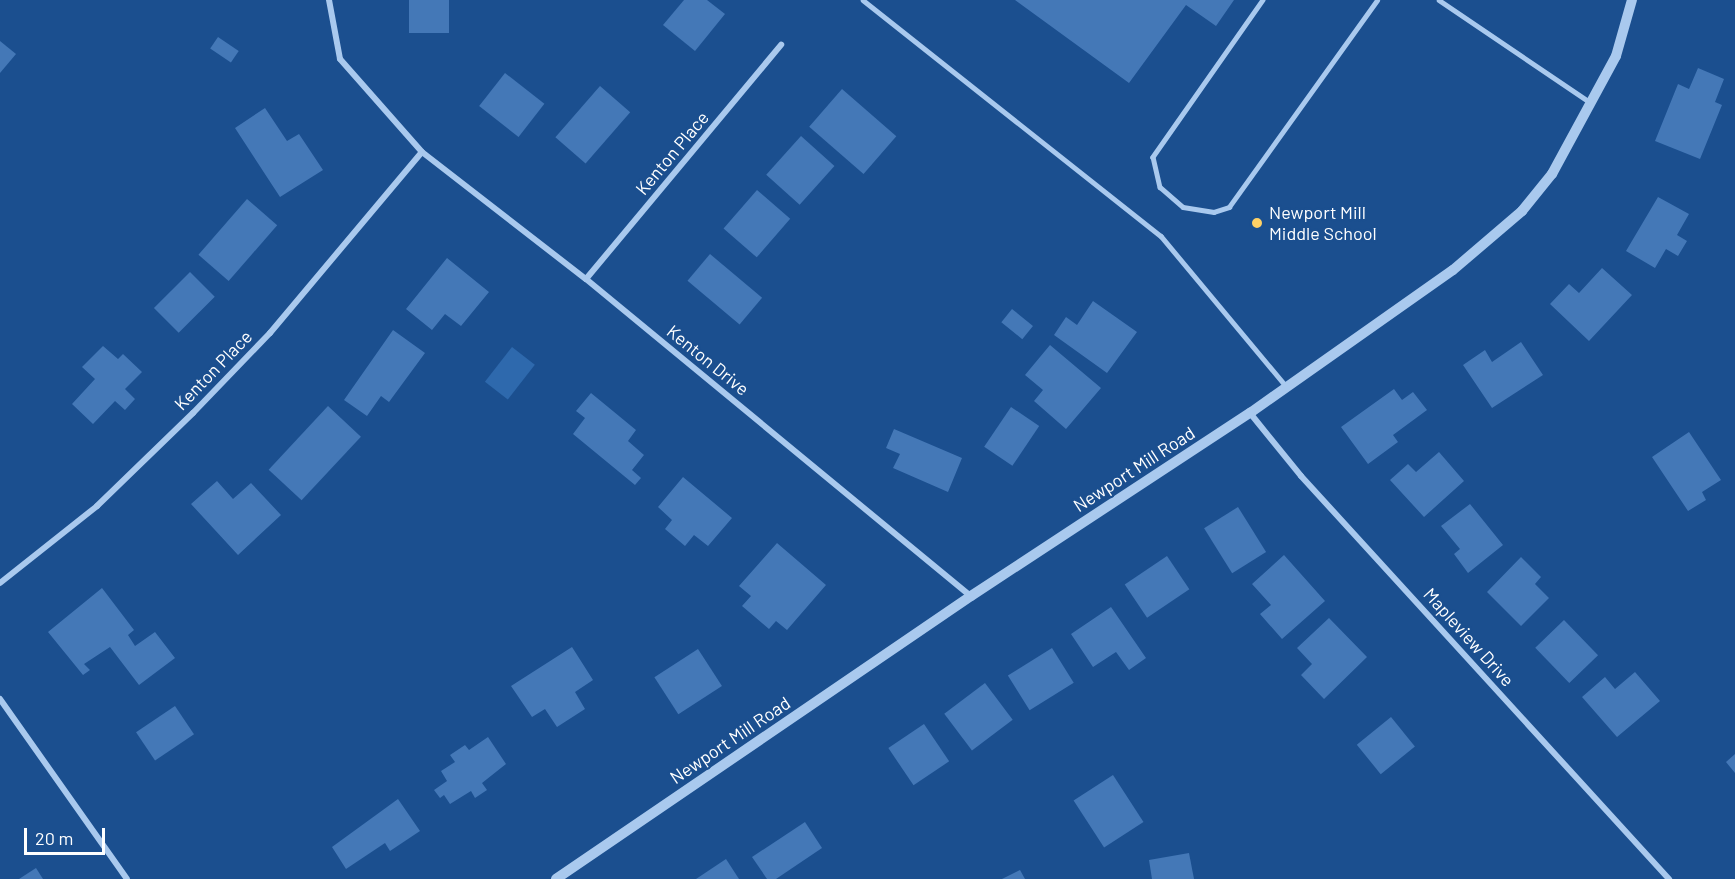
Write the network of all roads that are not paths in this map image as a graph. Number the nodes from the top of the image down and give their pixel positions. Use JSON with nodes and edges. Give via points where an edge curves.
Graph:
{"nodes":[{"id":1,"x":329,"y":0,"type":"edge"},
{"id":2,"x":862,"y":0,"type":"edge"},
{"id":3,"x":1263,"y":0,"type":"edge"},
{"id":4,"x":1377,"y":0,"type":"edge"},
{"id":5,"x":1439,"y":0,"type":"edge"},
{"id":6,"x":1632,"y":0,"type":"edge"},
{"id":7,"x":781,"y":45,"type":"dead end"},
{"id":8,"x":1593,"y":104,"type":"junction"},
{"id":9,"x":422,"y":152,"type":"junction"},
{"id":10,"x":586,"y":279,"type":"junction"},
{"id":11,"x":1287,"y":387,"type":"junction"},
{"id":12,"x":1250,"y":413,"type":"junction"},
{"id":13,"x":0,"y":583,"type":"edge"},
{"id":14,"x":971,"y":596,"type":"junction"},
{"id":15,"x":0,"y":699,"type":"edge"},
{"id":16,"x":127,"y":879,"type":"edge"},
{"id":17,"x":556,"y":879,"type":"edge"},
{"id":18,"x":1669,"y":879,"type":"edge"}],
"edges":[{"from":1,"to":9,"type":"street","name":"Kenton Drive","via":[[340,59]]},
{"from":2,"to":11,"type":"lane","via":[[1161,236]]},
{"from":3,"to":4,"type":"lane","via":[[1153,157],[1160,187],[1183,207],[1214,212],[1229,207]]},
{"from":5,"to":8,"type":"lane"},
{"from":6,"to":8,"type":"street","name":"Newport Mill Road","via":[[1616,56]]},
{"from":7,"to":10,"type":"street","name":"Kenton Place"},
{"from":8,"to":11,"type":"street","name":"Newport Mill Road","via":[[1552,174],[1522,211],[1453,270]]},
{"from":9,"to":10,"type":"street","name":"Kenton Drive"},
{"from":9,"to":13,"type":"street","name":"Kenton Place","via":[[270,333],[193,413],[97,506]]},
{"from":10,"to":14,"type":"street","name":"Kenton Drive"},
{"from":11,"to":12,"type":"street","name":"Newport Mill Road"},
{"from":12,"to":14,"type":"street","name":"Newport Mill Road"},
{"from":12,"to":18,"type":"street","name":"Mapleview Drive","via":[[1301,476]]},
{"from":14,"to":17,"type":"street","name":"Newport Mill Road"},
{"from":15,"to":16,"type":"street"}]}
